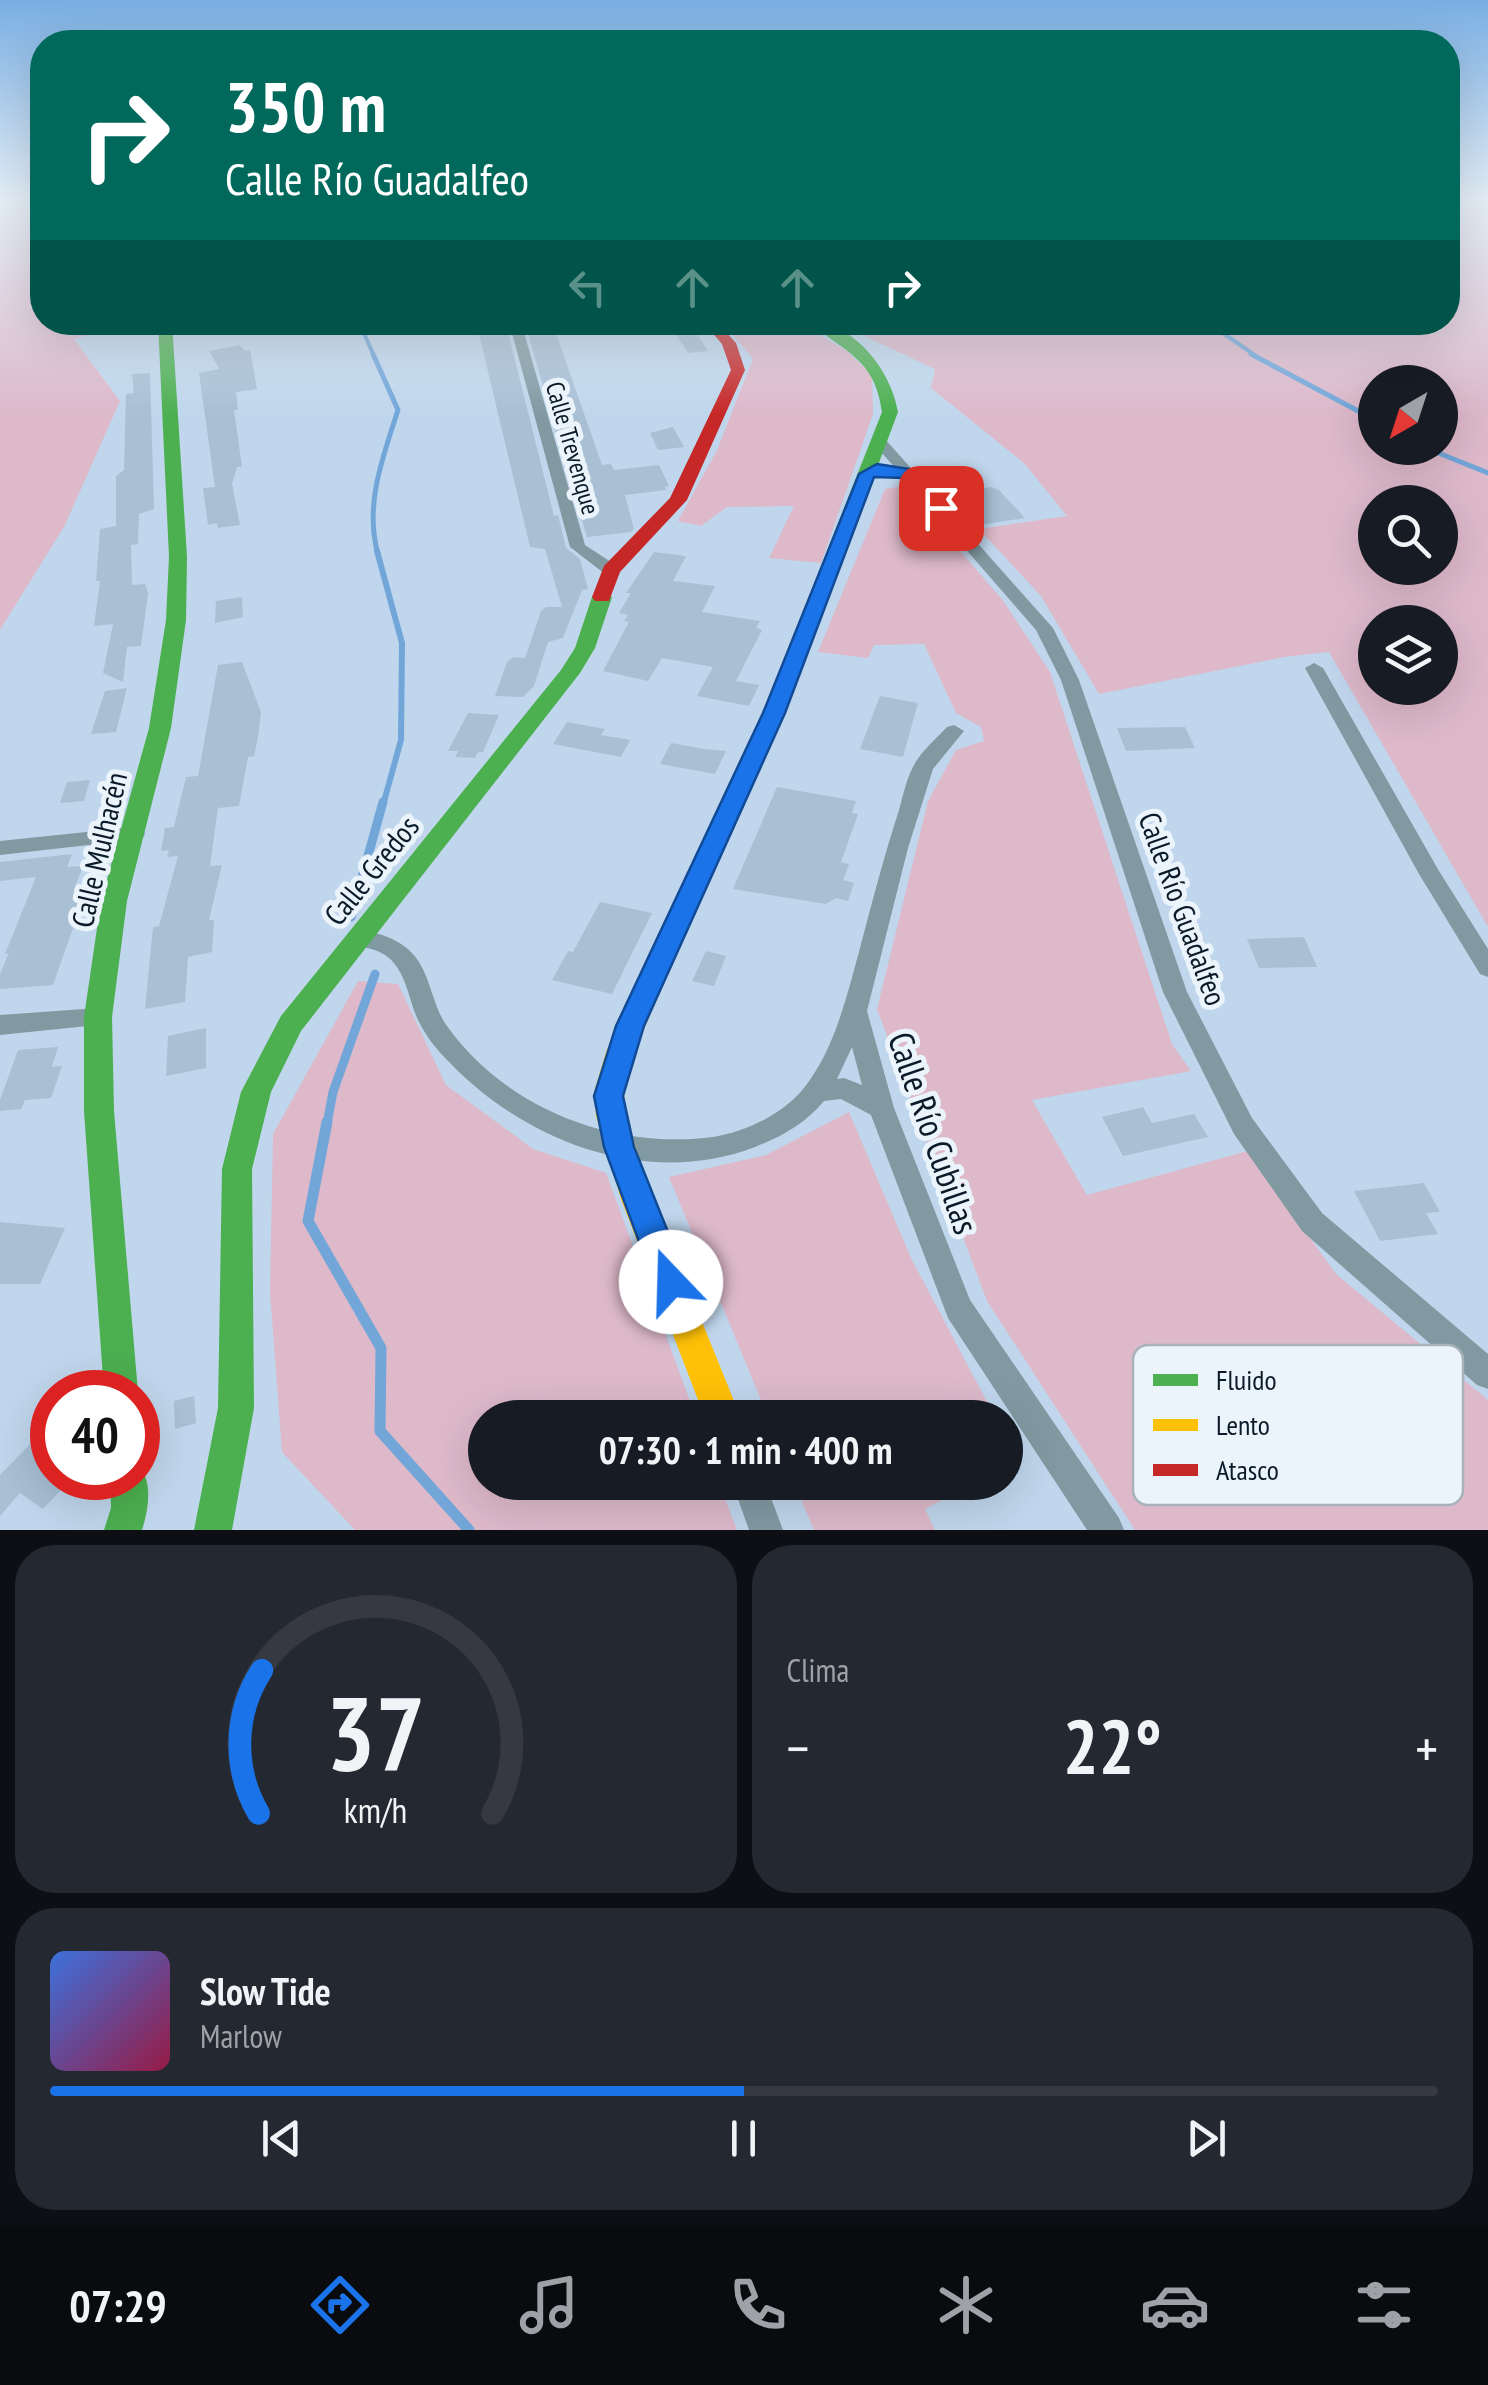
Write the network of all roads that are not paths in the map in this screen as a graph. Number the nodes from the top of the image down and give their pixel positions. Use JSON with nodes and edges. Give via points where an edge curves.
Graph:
{"nodes":[{"id":1,"x":166,"y":335,"type":"edge"},
{"id":2,"x":519,"y":335,"type":"edge"},
{"id":3,"x":724,"y":335,"type":"edge"},
{"id":4,"x":837,"y":335,"type":"edge"},
{"id":5,"x":880,"y":442,"type":"junction"},
{"id":6,"x":910,"y":473,"type":"junction"},
{"id":7,"x":867,"y":474,"type":"junction"},
{"id":8,"x":611,"y":570,"type":"junction"},
{"id":9,"x":1314,"y":668,"type":"dead end"},
{"id":10,"x":954,"y":731,"type":"dead end"},
{"id":11,"x":134,"y":834,"type":"junction"},
{"id":12,"x":0,"y":848,"type":"edge"},
{"id":13,"x":357,"y":938,"type":"junction"},
{"id":14,"x":1488,"y":968,"type":"edge"},
{"id":15,"x":855,"y":1011,"type":"junction"},
{"id":16,"x":98,"y":1017,"type":"junction"},
{"id":17,"x":0,"y":1025,"type":"edge"},
{"id":18,"x":816,"y":1092,"type":"junction"},
{"id":19,"x":881,"y":1108,"type":"junction"},
{"id":20,"x":619,"y":1147,"type":"junction"},
{"id":21,"x":1454,"y":1345,"type":"edge"},
{"id":22,"x":1463,"y":1352,"type":"edge"},
{"id":23,"x":120,"y":1370,"type":"edge"},
{"id":24,"x":1488,"y":1374,"type":"edge"},
{"id":25,"x":716,"y":1400,"type":"edge"},
{"id":26,"x":129,"y":1500,"type":"edge"},
{"id":27,"x":755,"y":1500,"type":"edge"},
{"id":28,"x":123,"y":1530,"type":"edge"},
{"id":29,"x":213,"y":1530,"type":"edge"},
{"id":30,"x":766,"y":1530,"type":"edge"},
{"id":31,"x":1107,"y":1530,"type":"edge"}],
"edges":[{"from":1,"to":11,"type":"street","name":"Calle Mulhacén","via":[[176,620],[160,728]]},
{"from":2,"to":8,"type":"street","name":"Calle Trevenque","via":[[578,546]]},
{"from":3,"to":8,"type":"street","name":"Calle Gredos","via":[[738,370],[678,500]]},
{"from":4,"to":5,"type":"street","via":[[885,373],[890,412]]},
{"from":5,"to":6,"type":"street","name":"Calle Río Guadalfeo"},
{"from":5,"to":7,"type":"street"},
{"from":6,"to":7,"type":"street"},
{"from":6,"to":21,"type":"street","name":"Calle Río Guadalfeo","via":[[1053,645],[1175,992],[1243,1126],[1312,1222]]},
{"from":7,"to":20,"type":"street","via":[[774,713],[630,1026],[608,1096]]},
{"from":8,"to":13,"type":"street","name":"Calle Gredos","via":[[570,673]]},
{"from":9,"to":14,"type":"street"},
{"from":10,"to":15,"type":"street","name":"Calle Río Cubillas","via":[[923,767]]},
{"from":11,"to":12,"type":"street"},
{"from":11,"to":16,"type":"street","name":"Calle Mulhacén","via":[[114,901]]},
{"from":13,"to":20,"type":"street","via":[[394,950],[413,973],[433,1025],[479,1076],[538,1118]]},
{"from":13,"to":29,"type":"street","name":"Calle Gredos","via":[[291,1024],[256,1092],[237,1169],[236,1408]]},
{"from":15,"to":18,"type":"street"},
{"from":15,"to":19,"type":"street","name":"Calle Río Cubillas"},
{"from":16,"to":17,"type":"street"},
{"from":16,"to":23,"type":"street","name":"Calle Mulhacén"},
{"from":18,"to":19,"type":"street","via":[[844,1088]]},
{"from":18,"to":20,"type":"street","via":[[759,1137],[689,1152]]},
{"from":19,"to":31,"type":"street","name":"Calle Río Cubillas","via":[[958,1308]]},
{"from":20,"to":25,"type":"street"},
{"from":22,"to":24,"type":"street","name":"Calle Río Guadalfeo"},
{"from":26,"to":28,"type":"street"},
{"from":27,"to":30,"type":"street"}]}
